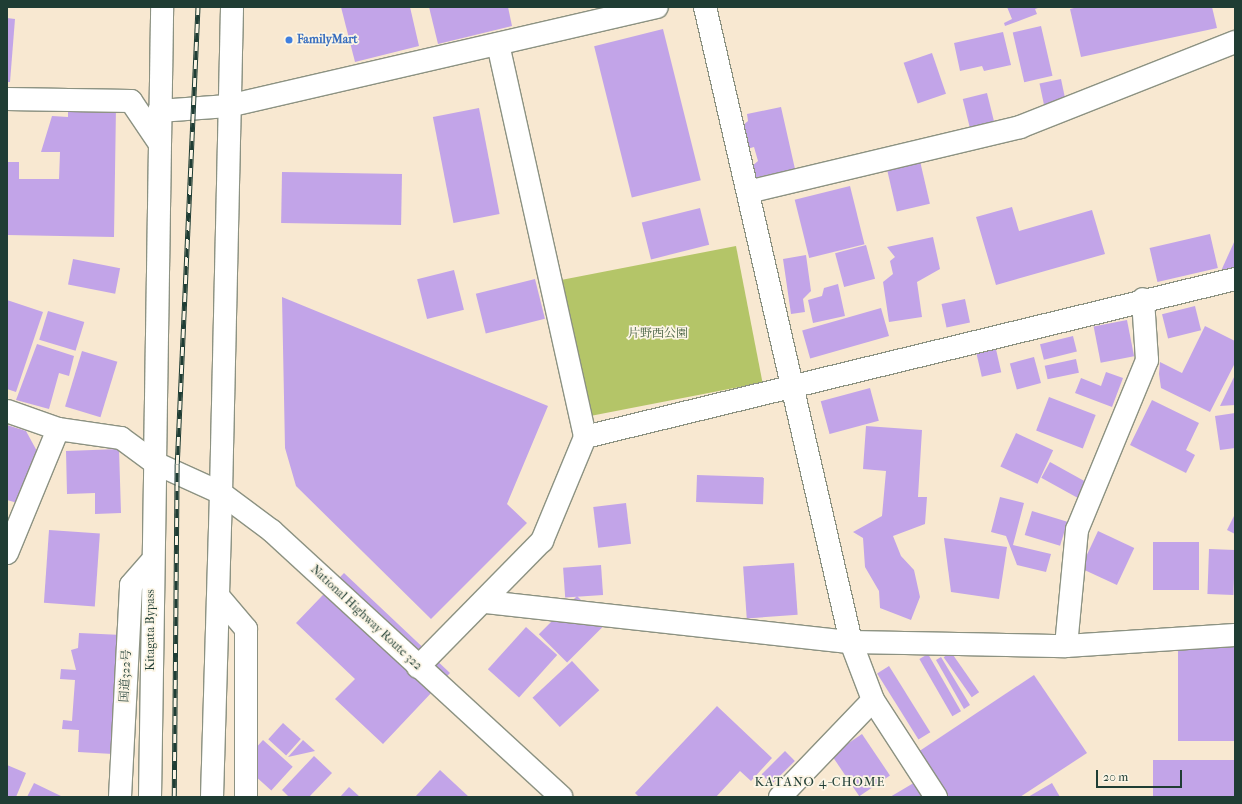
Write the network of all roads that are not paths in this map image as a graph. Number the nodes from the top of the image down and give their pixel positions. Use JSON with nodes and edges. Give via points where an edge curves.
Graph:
{"nodes":[{"id":1,"x":162,"y":7,"type":"edge"},
{"id":2,"x":232,"y":7,"type":"edge"},
{"id":3,"x":657,"y":7,"type":"edge"},
{"id":4,"x":705,"y":7,"type":"edge"},
{"id":5,"x":1235,"y":42,"type":"edge"},
{"id":6,"x":498,"y":44,"type":"junction"},
{"id":7,"x":7,"y":99,"type":"edge"},
{"id":8,"x":228,"y":106,"type":"junction"},
{"id":9,"x":159,"y":111,"type":"junction"},
{"id":10,"x":158,"y":141,"type":"junction"},
{"id":11,"x":748,"y":192,"type":"junction"},
{"id":12,"x":1235,"y":278,"type":"edge"},
{"id":13,"x":1143,"y":299,"type":"junction"},
{"id":14,"x":792,"y":384,"type":"junction"},
{"id":15,"x":7,"y":411,"type":"edge"},
{"id":16,"x":58,"y":429,"type":"junction"},
{"id":17,"x":585,"y":437,"type":"junction"},
{"id":18,"x":155,"y":463,"type":"junction"},
{"id":19,"x":221,"y":493,"type":"junction"},
{"id":20,"x":8,"y":548,"type":"edge"},
{"id":21,"x":151,"y":562,"type":"junction"},
{"id":22,"x":219,"y":597,"type":"junction"},
{"id":23,"x":486,"y":602,"type":"junction"},
{"id":24,"x":1235,"y":635,"type":"edge"},
{"id":25,"x":851,"y":642,"type":"junction"},
{"id":26,"x":1066,"y":646,"type":"junction"},
{"id":27,"x":418,"y":667,"type":"junction"},
{"id":28,"x":873,"y":700,"type":"junction"},
{"id":29,"x":120,"y":797,"type":"edge"},
{"id":30,"x":150,"y":797,"type":"edge"},
{"id":31,"x":212,"y":797,"type":"edge"},
{"id":32,"x":246,"y":797,"type":"edge"},
{"id":33,"x":561,"y":797,"type":"edge"},
{"id":34,"x":780,"y":797,"type":"edge"},
{"id":35,"x":936,"y":797,"type":"edge"}],
"edges":[{"from":1,"to":9,"type":"main road","name":"Kitagata Bypass"},
{"from":2,"to":8,"type":"main road"},
{"from":3,"to":6,"type":"main road"},
{"from":4,"to":11,"type":"main road"},
{"from":5,"to":11,"type":"main road","via":[[1020,127]]},
{"from":6,"to":8,"type":"main road"},
{"from":6,"to":17,"type":"main road"},
{"from":7,"to":10,"type":"main road","via":[[131,101]]},
{"from":8,"to":9,"type":"main road"},
{"from":8,"to":19,"type":"main road"},
{"from":9,"to":10,"type":"main road","name":"Kitagata Bypass"},
{"from":10,"to":18,"type":"main road","name":"Kitagata Bypass"},
{"from":11,"to":14,"type":"main road"},
{"from":12,"to":13,"type":"main road"},
{"from":13,"to":14,"type":"main road"},
{"from":13,"to":26,"type":"main road","via":[[1147,360],[1077,530]]},
{"from":14,"to":17,"type":"main road"},
{"from":14,"to":25,"type":"main road"},
{"from":15,"to":16,"type":"main road","name":"National Highway Route 322"},
{"from":16,"to":18,"type":"main road","name":"National Highway Route 322","via":[[121,438]]},
{"from":16,"to":20,"type":"main road"},
{"from":17,"to":23,"type":"main road","via":[[542,541]]},
{"from":18,"to":19,"type":"main road","name":"National Highway Route 322"},
{"from":18,"to":21,"type":"main road","name":"Kitagata Bypass"},
{"from":19,"to":22,"type":"main road"},
{"from":19,"to":27,"type":"main road","name":"National Highway Route 322","via":[[272,530]]},
{"from":21,"to":29,"type":"main road","name":"国道322号","via":[[131,585]]},
{"from":21,"to":30,"type":"main road","name":"Kitagata Bypass"},
{"from":22,"to":31,"type":"main road"},
{"from":22,"to":32,"type":"main road","via":[[246,629]]},
{"from":23,"to":25,"type":"main road"},
{"from":23,"to":27,"type":"main road"},
{"from":24,"to":26,"type":"main road"},
{"from":25,"to":26,"type":"main road"},
{"from":25,"to":28,"type":"main road"},
{"from":27,"to":33,"type":"main road","name":"National Highway Route 322"},
{"from":28,"to":34,"type":"main road"},
{"from":28,"to":35,"type":"main road"}]}
